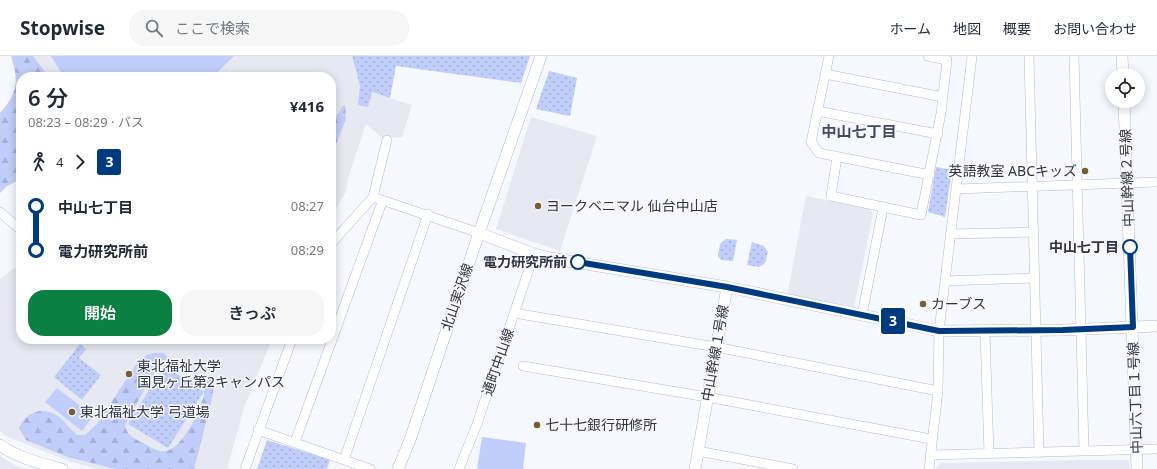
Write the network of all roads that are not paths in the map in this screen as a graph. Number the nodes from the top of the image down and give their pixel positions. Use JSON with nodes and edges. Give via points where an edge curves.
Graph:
{"nodes":[{"id":1,"x":541,"y":56,"type":"edge"},
{"id":2,"x":829,"y":56,"type":"edge"},
{"id":3,"x":928,"y":56,"type":"edge"},
{"id":4,"x":972,"y":56,"type":"edge"},
{"id":5,"x":1029,"y":56,"type":"edge"},
{"id":6,"x":1074,"y":56,"type":"edge"},
{"id":7,"x":1122,"y":56,"type":"edge"},
{"id":8,"x":1123,"y":68,"type":"edge"},
{"id":9,"x":825,"y":74,"type":"junction"},
{"id":10,"x":943,"y":97,"type":"junction"},
{"id":11,"x":1124,"y":108,"type":"edge"},
{"id":12,"x":817,"y":111,"type":"junction"},
{"id":13,"x":938,"y":134,"type":"junction"},
{"id":14,"x":387,"y":140,"type":"dead end"},
{"id":15,"x":837,"y":157,"type":"junction"},
{"id":16,"x":930,"y":174,"type":"junction"},
{"id":17,"x":1157,"y":182,"type":"edge"},
{"id":18,"x":1128,"y":183,"type":"junction"},
{"id":19,"x":1077,"y":184,"type":"junction"},
{"id":20,"x":1033,"y":186,"type":"junction"},
{"id":21,"x":956,"y":189,"type":"junction"},
{"id":22,"x":373,"y":197,"type":"junction"},
{"id":23,"x":382,"y":202,"type":"junction"},
{"id":24,"x":883,"y":208,"type":"junction"},
{"id":25,"x":0,"y":212,"type":"edge"},
{"id":26,"x":428,"y":214,"type":"junction"},
{"id":27,"x":16,"y":226,"type":"edge"},
{"id":28,"x":1034,"y":232,"type":"junction"},
{"id":29,"x":479,"y":233,"type":"junction"},
{"id":30,"x":950,"y":234,"type":"junction"},
{"id":31,"x":336,"y":238,"type":"edge"},
{"id":32,"x":534,"y":254,"type":"junction"},
{"id":33,"x":1035,"y":278,"type":"junction"},
{"id":34,"x":944,"y":280,"type":"junction"},
{"id":35,"x":727,"y":287,"type":"junction"},
{"id":36,"x":514,"y":313,"type":"junction"},
{"id":37,"x":862,"y":315,"type":"junction"},
{"id":38,"x":1157,"y":326,"type":"edge"},
{"id":39,"x":1133,"y":327,"type":"junction"},
{"id":40,"x":336,"y":329,"type":"edge"},
{"id":41,"x":1037,"y":330,"type":"junction"},
{"id":42,"x":1081,"y":330,"type":"junction"},
{"id":43,"x":939,"y":331,"type":"junction"},
{"id":44,"x":985,"y":332,"type":"junction"},
{"id":45,"x":290,"y":344,"type":"edge"},
{"id":46,"x":331,"y":344,"type":"edge"},
{"id":47,"x":716,"y":347,"type":"junction"},
{"id":48,"x":523,"y":366,"type":"dead end"},
{"id":49,"x":938,"y":390,"type":"junction"},
{"id":50,"x":707,"y":397,"type":"junction"},
{"id":51,"x":258,"y":430,"type":"junction"},
{"id":52,"x":931,"y":439,"type":"junction"},
{"id":53,"x":295,"y":442,"type":"junction"},
{"id":54,"x":0,"y":445,"type":"edge"},
{"id":55,"x":1157,"y":449,"type":"edge"},
{"id":56,"x":1136,"y":450,"type":"junction"},
{"id":57,"x":698,"y":451,"type":"junction"},
{"id":58,"x":1084,"y":451,"type":"junction"},
{"id":59,"x":1040,"y":453,"type":"junction"},
{"id":60,"x":989,"y":454,"type":"junction"},
{"id":61,"x":930,"y":455,"type":"junction"},
{"id":62,"x":344,"y":460,"type":"junction"},
{"id":63,"x":62,"y":469,"type":"edge"},
{"id":64,"x":245,"y":469,"type":"edge"},
{"id":65,"x":370,"y":469,"type":"edge"},
{"id":66,"x":398,"y":469,"type":"edge"},
{"id":67,"x":460,"y":469,"type":"edge"},
{"id":68,"x":695,"y":469,"type":"edge"},
{"id":69,"x":793,"y":469,"type":"edge"},
{"id":70,"x":929,"y":469,"type":"edge"},
{"id":71,"x":1137,"y":469,"type":"edge"}],
"edges":[{"from":1,"to":29,"type":"street","name":"北山実沢線"},
{"from":2,"to":9,"type":"street"},
{"from":3,"to":10,"type":"street","via":[[946,60]]},
{"from":4,"to":21,"type":"street"},
{"from":5,"to":20,"type":"street"},
{"from":6,"to":19,"type":"street"},
{"from":7,"to":8,"type":"street"},
{"from":9,"to":10,"type":"street"},
{"from":9,"to":12,"type":"street"},
{"from":10,"to":13,"type":"street"},
{"from":11,"to":18,"type":"street","name":"中山幹線２号線"},
{"from":12,"to":13,"type":"street"},
{"from":12,"to":15,"type":"street","via":[[811,142],[820,153]]},
{"from":13,"to":16,"type":"street"},
{"from":14,"to":22,"type":"street"},
{"from":15,"to":16,"type":"street"},
{"from":15,"to":24,"type":"street","via":[[831,196]]},
{"from":16,"to":24,"type":"street","via":[[920,215]]},
{"from":17,"to":18,"type":"street"},
{"from":18,"to":19,"type":"street"},
{"from":18,"to":39,"type":"street","name":"中山幹線２号線"},
{"from":19,"to":20,"type":"street"},
{"from":19,"to":42,"type":"street"},
{"from":20,"to":21,"type":"street"},
{"from":20,"to":28,"type":"street"},
{"from":21,"to":30,"type":"street"},
{"from":22,"to":23,"type":"street"},
{"from":22,"to":31,"type":"street"},
{"from":23,"to":26,"type":"street"},
{"from":23,"to":40,"type":"street"},
{"from":24,"to":37,"type":"street"},
{"from":25,"to":27,"type":"street"},
{"from":26,"to":29,"type":"street"},
{"from":26,"to":62,"type":"street"},
{"from":28,"to":30,"type":"street"},
{"from":28,"to":33,"type":"street"},
{"from":29,"to":32,"type":"street"},
{"from":29,"to":66,"type":"street","name":"北山実沢線"},
{"from":30,"to":34,"type":"street"},
{"from":32,"to":35,"type":"street"},
{"from":32,"to":36,"type":"street","name":"通町中山線"},
{"from":33,"to":34,"type":"street"},
{"from":33,"to":41,"type":"street"},
{"from":34,"to":43,"type":"street"},
{"from":35,"to":37,"type":"street","name":"中山幹線１号線"},
{"from":35,"to":47,"type":"street","name":"中山幹線１号線"},
{"from":36,"to":47,"type":"street"},
{"from":36,"to":67,"type":"street","name":"通町中山線"},
{"from":37,"to":43,"type":"street","name":"中山幹線１号線"},
{"from":38,"to":39,"type":"street","name":"中山幹線１号線"},
{"from":39,"to":42,"type":"street","name":"中山幹線１号線"},
{"from":39,"to":56,"type":"street","name":"中山六丁目１号線"},
{"from":41,"to":42,"type":"street","name":"中山幹線１号線"},
{"from":41,"to":44,"type":"street","name":"中山幹線１号線"},
{"from":41,"to":59,"type":"street"},
{"from":42,"to":58,"type":"street"},
{"from":43,"to":44,"type":"street","name":"中山幹線１号線"},
{"from":43,"to":49,"type":"street"},
{"from":44,"to":60,"type":"street"},
{"from":45,"to":51,"type":"street"},
{"from":46,"to":53,"type":"street"},
{"from":47,"to":49,"type":"street"},
{"from":47,"to":50,"type":"street","name":"中山幹線１号線"},
{"from":48,"to":50,"type":"street"},
{"from":49,"to":52,"type":"street"},
{"from":50,"to":52,"type":"street"},
{"from":50,"to":57,"type":"street","name":"中山幹線１号線"},
{"from":51,"to":53,"type":"street"},
{"from":51,"to":64,"type":"street"},
{"from":52,"to":61,"type":"street"},
{"from":53,"to":62,"type":"street"},
{"from":54,"to":63,"type":"street","via":[[17,454]]},
{"from":55,"to":56,"type":"street"},
{"from":56,"to":58,"type":"street"},
{"from":56,"to":71,"type":"street","name":"中山六丁目１号線"},
{"from":57,"to":68,"type":"street","name":"中山幹線１号線"},
{"from":57,"to":69,"type":"street"},
{"from":58,"to":59,"type":"street"},
{"from":59,"to":60,"type":"street"},
{"from":60,"to":61,"type":"street"},
{"from":61,"to":70,"type":"street"},
{"from":62,"to":65,"type":"street"}]}
